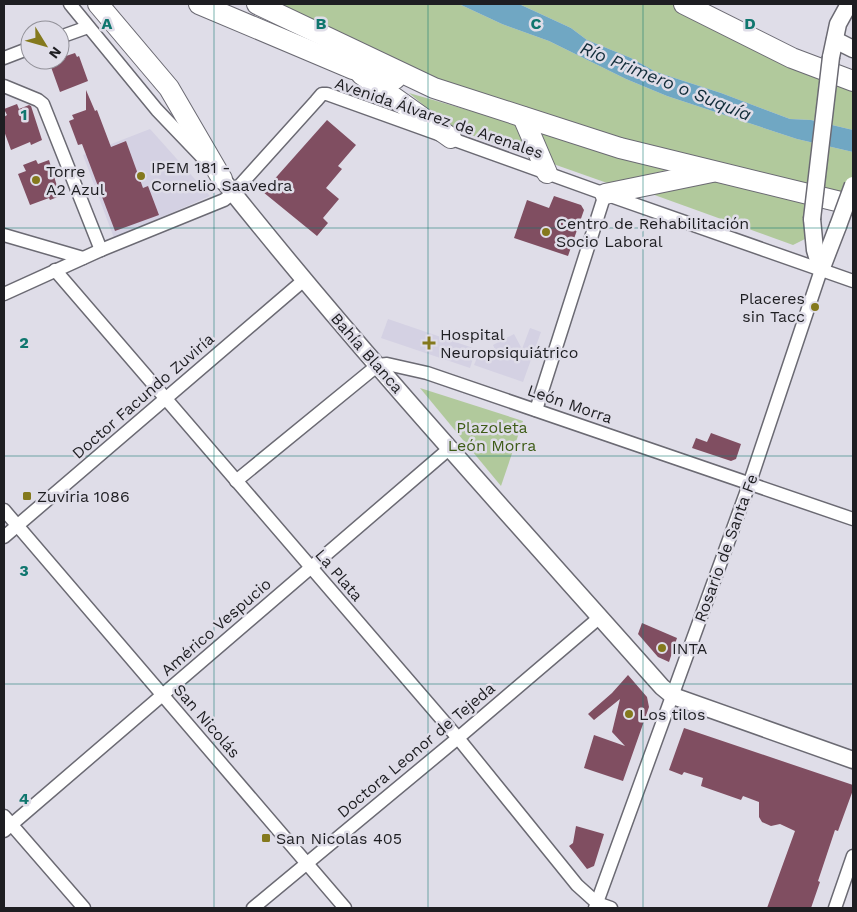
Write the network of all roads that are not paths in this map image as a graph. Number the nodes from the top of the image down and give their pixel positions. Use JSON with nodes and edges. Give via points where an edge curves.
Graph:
{"nodes":[{"id":1,"x":70,"y":4,"type":"edge"},
{"id":2,"x":98,"y":4,"type":"edge"},
{"id":3,"x":199,"y":4,"type":"edge"},
{"id":4,"x":257,"y":4,"type":"edge"},
{"id":5,"x":684,"y":4,"type":"edge"},
{"id":6,"x":848,"y":11,"type":"edge"},
{"id":7,"x":88,"y":27,"type":"junction"},
{"id":8,"x":70,"y":33,"type":"edge"},
{"id":9,"x":834,"y":40,"type":"junction"},
{"id":10,"x":853,"y":48,"type":"edge"},
{"id":11,"x":20,"y":52,"type":"edge"},
{"id":12,"x":4,"y":58,"type":"edge"},
{"id":13,"x":353,"y":69,"type":"junction"},
{"id":14,"x":853,"y":80,"type":"edge"},
{"id":15,"x":4,"y":86,"type":"edge"},
{"id":16,"x":434,"y":88,"type":"junction"},
{"id":17,"x":523,"y":117,"type":"junction"},
{"id":18,"x":451,"y":138,"type":"junction"},
{"id":19,"x":719,"y":171,"type":"junction"},
{"id":20,"x":547,"y":173,"type":"junction"},
{"id":21,"x":853,"y":185,"type":"edge"},
{"id":22,"x":228,"y":186,"type":"junction"},
{"id":23,"x":606,"y":194,"type":"junction"},
{"id":24,"x":853,"y":205,"type":"edge"},
{"id":25,"x":4,"y":235,"type":"edge"},
{"id":26,"x":101,"y":250,"type":"junction"},
{"id":27,"x":83,"y":258,"type":"junction"},
{"id":28,"x":55,"y":270,"type":"junction"},
{"id":29,"x":821,"y":270,"type":"junction"},
{"id":30,"x":304,"y":280,"type":"junction"},
{"id":31,"x":853,"y":281,"type":"edge"},
{"id":32,"x":4,"y":294,"type":"edge"},
{"id":33,"x":378,"y":365,"type":"junction"},
{"id":34,"x":164,"y":398,"type":"junction"},
{"id":35,"x":536,"y":410,"type":"junction"},
{"id":36,"x":450,"y":448,"type":"junction"},
{"id":37,"x":236,"y":481,"type":"junction"},
{"id":38,"x":750,"y":482,"type":"junction"},
{"id":39,"x":4,"y":510,"type":"edge"},
{"id":40,"x":853,"y":519,"type":"edge"},
{"id":41,"x":17,"y":525,"type":"junction"},
{"id":42,"x":4,"y":536,"type":"edge"},
{"id":43,"x":311,"y":567,"type":"junction"},
{"id":44,"x":600,"y":617,"type":"junction"},
{"id":45,"x":163,"y":694,"type":"junction"},
{"id":46,"x":673,"y":696,"type":"junction"},
{"id":47,"x":458,"y":738,"type":"junction"},
{"id":48,"x":853,"y":760,"type":"edge"},
{"id":49,"x":6,"y":824,"type":"edge"},
{"id":50,"x":853,"y":856,"type":"edge"},
{"id":51,"x":307,"y":863,"type":"junction"},
{"id":52,"x":594,"y":906,"type":"edge"},
{"id":53,"x":84,"y":908,"type":"edge"},
{"id":54,"x":253,"y":908,"type":"edge"},
{"id":55,"x":345,"y":908,"type":"edge"},
{"id":56,"x":611,"y":908,"type":"edge"},
{"id":57,"x":835,"y":908,"type":"edge"}],
"edges":[{"from":1,"to":7,"type":"street","name":"Bahía Blanca"},
{"from":2,"to":22,"type":"main road","via":[[169,88]]},
{"from":3,"to":13,"type":"main road"},
{"from":4,"to":16,"type":"main road"},
{"from":5,"to":14,"type":"main road","via":[[792,58]]},
{"from":6,"to":9,"type":"street","via":[[838,24]]},
{"from":7,"to":8,"type":"street"},
{"from":7,"to":22,"type":"street","name":"Bahía Blanca"},
{"from":9,"to":10,"type":"street"},
{"from":9,"to":29,"type":"street","bridge":true,"via":[[812,219]]},
{"from":11,"to":12,"type":"street"},
{"from":13,"to":16,"type":"main road"},
{"from":13,"to":18,"type":"main road"},
{"from":15,"to":26,"type":"street","via":[[43,104]]},
{"from":16,"to":17,"type":"main road"},
{"from":17,"to":19,"type":"main road","via":[[620,148]]},
{"from":17,"to":20,"type":"main road"},
{"from":18,"to":20,"type":"street","name":"Avenida Álvarez de Arenales"},
{"from":18,"to":22,"type":"street","name":"Avenida Álvarez de Arenales","via":[[322,94]]},
{"from":19,"to":23,"type":"main road"},
{"from":19,"to":24,"type":"main road"},
{"from":20,"to":23,"type":"street","name":"Avenida Álvarez de Arenales"},
{"from":21,"to":29,"type":"street","name":"Rosario de Santa Fe","bridge":true},
{"from":22,"to":26,"type":"street","name":"Avenida Álvarez de Arenales","via":[[224,200]]},
{"from":22,"to":30,"type":"street","name":"Bahía Blanca"},
{"from":23,"to":29,"type":"street","name":"Avenida Álvarez de Arenales"},
{"from":23,"to":35,"type":"street"},
{"from":25,"to":27,"type":"street"},
{"from":26,"to":27,"type":"street","name":"Avenida Álvarez de Arenales"},
{"from":27,"to":28,"type":"street","name":"Avenida Álvarez de Arenales"},
{"from":28,"to":32,"type":"street","name":"Avenida Álvarez de Arenales"},
{"from":28,"to":34,"type":"street","name":"La Plata"},
{"from":29,"to":31,"type":"street","name":"Avenida Álvarez de Arenales"},
{"from":29,"to":38,"type":"street","name":"Rosario de Santa Fe"},
{"from":30,"to":33,"type":"street","name":"Bahía Blanca"},
{"from":30,"to":34,"type":"street","name":"Doctor Facundo Zuviría"},
{"from":33,"to":35,"type":"street","name":"León Morra","via":[[412,369]]},
{"from":33,"to":36,"type":"street","name":"Bahía Blanca"},
{"from":33,"to":37,"type":"street"},
{"from":34,"to":37,"type":"street","name":"La Plata"},
{"from":34,"to":41,"type":"street","name":"Doctor Facundo Zuviría"},
{"from":35,"to":38,"type":"street","name":"León Morra"},
{"from":36,"to":43,"type":"street","name":"Américo Vespucio"},
{"from":36,"to":44,"type":"street","name":"Bahía Blanca"},
{"from":37,"to":43,"type":"street","name":"La Plata"},
{"from":38,"to":40,"type":"street","name":"León Morra"},
{"from":38,"to":46,"type":"street","name":"Rosario de Santa Fe"},
{"from":39,"to":41,"type":"street","name":"San Nicolás"},
{"from":41,"to":42,"type":"street","name":"Doctor Facundo Zuviría"},
{"from":41,"to":45,"type":"street","name":"San Nicolás"},
{"from":43,"to":45,"type":"street","name":"Américo Vespucio"},
{"from":43,"to":47,"type":"street","name":"La Plata"},
{"from":44,"to":46,"type":"street","name":"Bahía Blanca"},
{"from":44,"to":47,"type":"street","name":"Doctora Leonor de Tejeda"},
{"from":45,"to":49,"type":"street","name":"Américo Vespucio"},
{"from":45,"to":51,"type":"street","name":"San Nicolás"},
{"from":46,"to":48,"type":"street"},
{"from":46,"to":52,"type":"street","name":"Rosario de Santa Fe"},
{"from":47,"to":51,"type":"street","name":"Doctora Leonor de Tejeda"},
{"from":47,"to":52,"type":"street","name":"La Plata"},
{"from":49,"to":53,"type":"street"},
{"from":50,"to":57,"type":"street"},
{"from":51,"to":54,"type":"street","name":"Doctora Leonor de Tejeda"},
{"from":51,"to":55,"type":"street","name":"San Nicolás"},
{"from":52,"to":56,"type":"street"}]}
